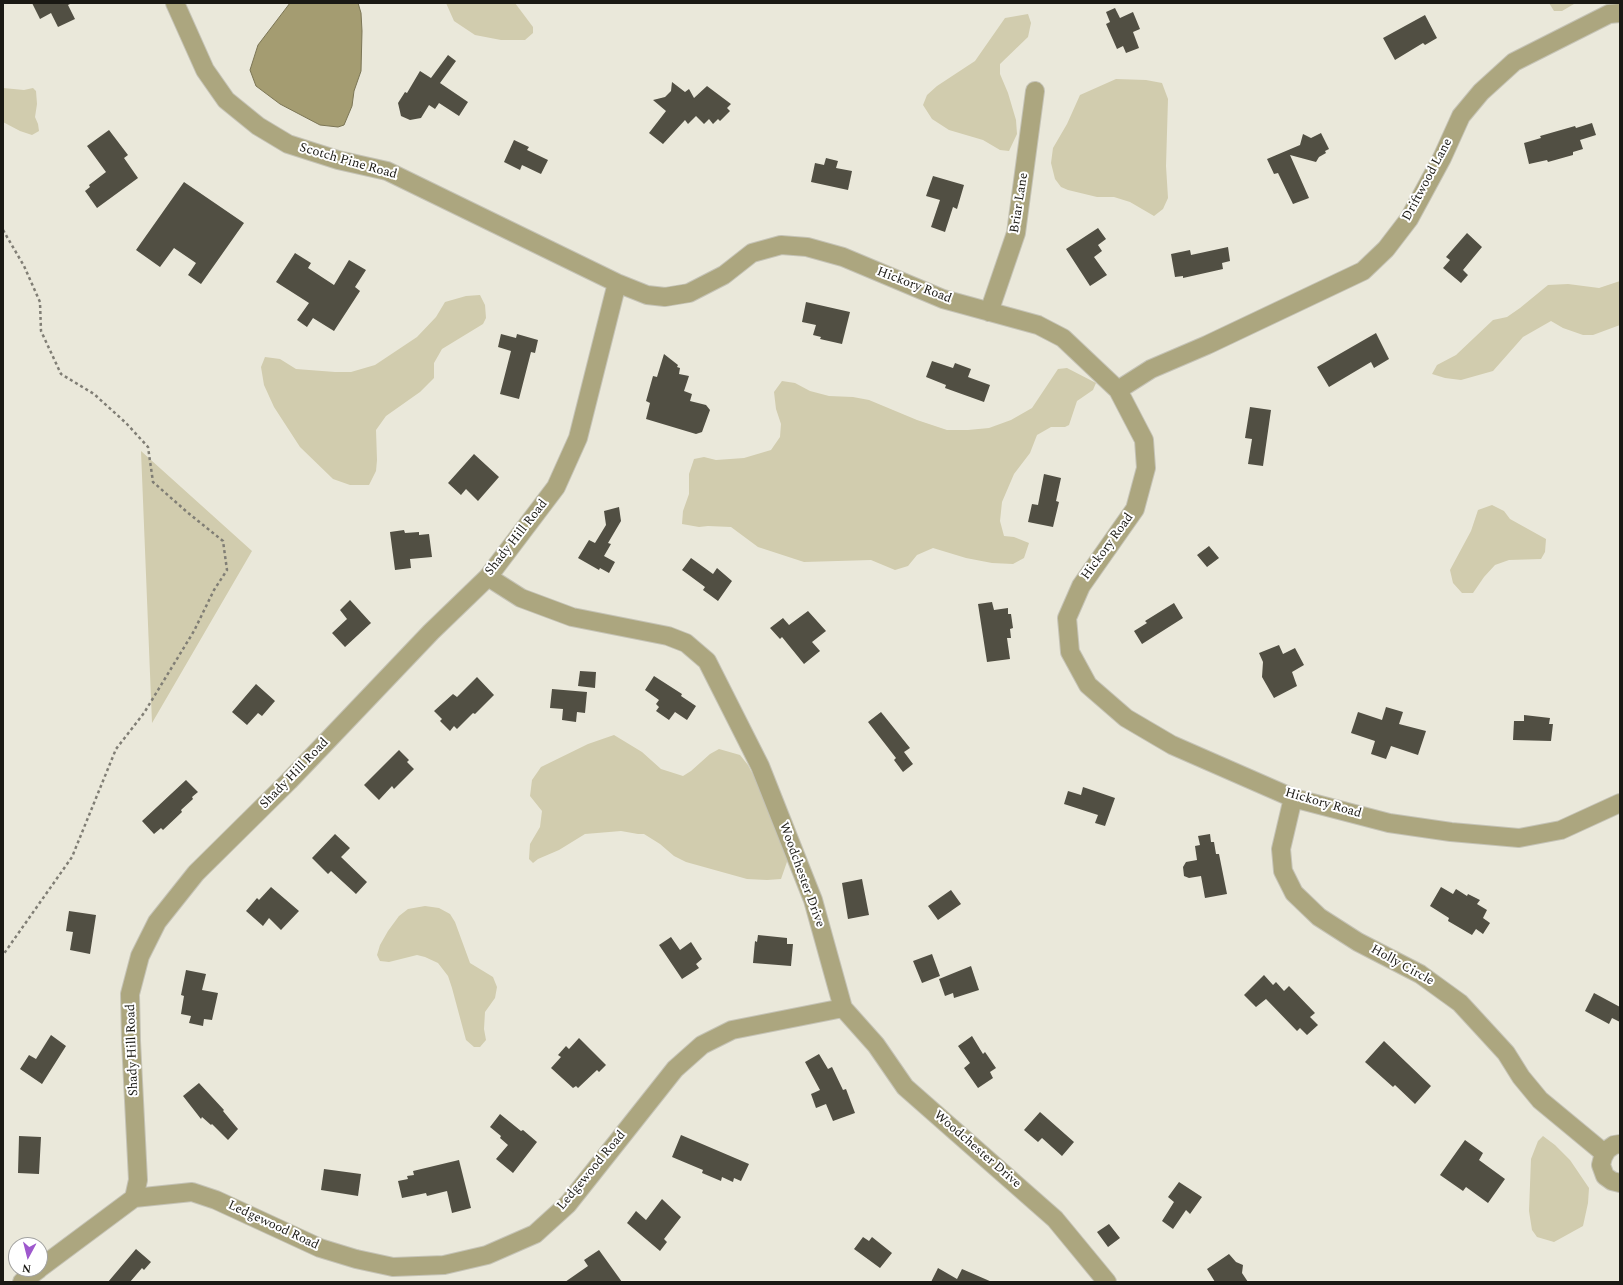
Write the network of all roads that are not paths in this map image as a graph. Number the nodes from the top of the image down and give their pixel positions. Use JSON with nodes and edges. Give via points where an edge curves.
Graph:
{"nodes":[{"id":1,"x":175,"y":3,"type":"edge"},
{"id":2,"x":1620,"y":13,"type":"edge"},
{"id":3,"x":1035,"y":91,"type":"dead end"},
{"id":4,"x":617,"y":283,"type":"junction"},
{"id":5,"x":989,"y":312,"type":"junction"},
{"id":6,"x":1118,"y":390,"type":"junction"},
{"id":7,"x":488,"y":577,"type":"junction"},
{"id":8,"x":1293,"y":798,"type":"junction"},
{"id":9,"x":1620,"y":803,"type":"edge"},
{"id":10,"x":843,"y":1008,"type":"junction"},
{"id":11,"x":1620,"y":1144,"type":"edge"},
{"id":12,"x":1604,"y":1153,"type":"junction"},
{"id":13,"x":1620,"y":1183,"type":"edge"},
{"id":14,"x":134,"y":1198,"type":"junction"},
{"id":15,"x":48,"y":1262,"type":"edge"},
{"id":16,"x":1107,"y":1282,"type":"edge"}],
"edges":[{"from":1,"to":4,"type":"street","name":"Scotch Pine Road","via":[[205,70],[226,100],[258,126],[288,144],[338,160],[387,171]]},
{"from":2,"to":6,"type":"street","name":"Driftwood Lane","via":[[1609,14],[1514,62],[1481,92],[1461,116],[1442,158],[1409,218],[1386,249],[1364,271],[1150,369]]},
{"from":3,"to":5,"type":"street","name":"Briar Lane","via":[[1016,233]]},
{"from":4,"to":5,"type":"street","name":"Hickory Road","via":[[647,295],[665,297],[689,293],[724,275],[752,253],[781,245],[807,247],[842,257],[943,299]]},
{"from":4,"to":7,"type":"street","name":"Shady Hill Road","via":[[578,438],[556,488]]},
{"from":5,"to":6,"type":"street","name":"Hickory Road","via":[[1038,325],[1063,338]]},
{"from":6,"to":8,"type":"street","name":"Hickory Road","via":[[1144,440],[1146,468],[1135,509],[1081,586],[1067,618],[1070,652],[1088,685],[1126,718],[1172,745]]},
{"from":7,"to":10,"type":"street","name":"Woodchester Drive","via":[[521,598],[572,617],[668,636],[686,643],[707,661],[760,766],[810,892]]},
{"from":7,"to":14,"type":"street","name":"Shady Hill Road","via":[[196,873],[157,922],[140,956],[130,994],[138,1180]]},
{"from":8,"to":9,"type":"street","name":"Hickory Road","via":[[1389,823],[1519,838],[1561,830]]},
{"from":8,"to":12,"type":"street","name":"Holly Circle","via":[[1281,849],[1283,871],[1294,893],[1319,917],[1358,942],[1420,974],[1460,1002],[1506,1053],[1540,1100]]},
{"from":10,"to":14,"type":"street","name":"Ledgewood Road","via":[[732,1030],[702,1045],[675,1070],[568,1204],[535,1234],[487,1255],[444,1265],[393,1267],[320,1248],[216,1200],[192,1192]]},
{"from":10,"to":16,"type":"street","name":"Woodchester Drive","via":[[876,1046],[905,1087],[1055,1218]]},
{"from":11,"to":12,"type":"street","via":[[1610,1147]]},
{"from":12,"to":13,"type":"street","via":[[1601,1164],[1603,1172],[1612,1181]]},
{"from":14,"to":15,"type":"street"}]}
